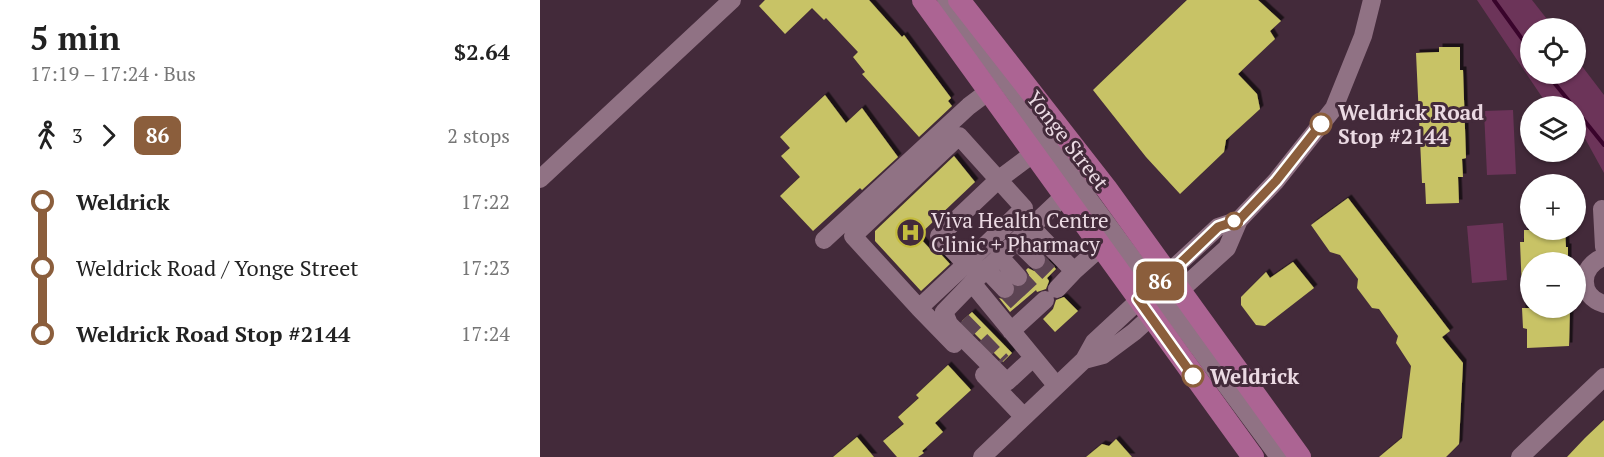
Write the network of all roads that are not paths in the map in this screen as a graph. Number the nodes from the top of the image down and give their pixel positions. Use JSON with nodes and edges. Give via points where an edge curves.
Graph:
{"nodes":[{"id":1,"x":732,"y":0,"type":"edge"},
{"id":2,"x":923,"y":0,"type":"edge"},
{"id":3,"x":936,"y":0,"type":"edge"},
{"id":4,"x":946,"y":0,"type":"edge"},
{"id":5,"x":959,"y":0,"type":"edge"},
{"id":6,"x":1373,"y":2,"type":"edge"},
{"id":7,"x":989,"y":91,"type":"junction"},
{"id":8,"x":1024,"y":111,"type":"junction"},
{"id":9,"x":1034,"y":153,"type":"junction"},
{"id":10,"x":540,"y":179,"type":"edge"},
{"id":11,"x":998,"y":180,"type":"junction"},
{"id":12,"x":1065,"y":195,"type":"junction"},
{"id":13,"x":1602,"y":209,"type":"dead end"},
{"id":14,"x":1031,"y":227,"type":"junction"},
{"id":15,"x":824,"y":240,"type":"dead end"},
{"id":16,"x":1017,"y":240,"type":"junction"},
{"id":17,"x":1102,"y":246,"type":"junction"},
{"id":18,"x":1601,"y":255,"type":"edge"},
{"id":19,"x":1036,"y":260,"type":"tunnel mouth"},
{"id":20,"x":1586,"y":260,"type":"edge"},
{"id":21,"x":993,"y":263,"type":"junction"},
{"id":22,"x":966,"y":264,"type":"junction"},
{"id":23,"x":1074,"y":272,"type":"junction"},
{"id":24,"x":972,"y":283,"type":"junction"},
{"id":25,"x":1012,"y":283,"type":"tunnel mouth"},
{"id":26,"x":1159,"y":295,"type":"junction"},
{"id":27,"x":951,"y":303,"type":"junction"},
{"id":28,"x":1604,"y":304,"type":"edge"},
{"id":29,"x":920,"y":308,"type":"junction"},
{"id":30,"x":962,"y":321,"type":"tunnel mouth"},
{"id":31,"x":1011,"y":331,"type":"junction"},
{"id":32,"x":1033,"y":357,"type":"junction"},
{"id":33,"x":1604,"y":377,"type":"edge"},
{"id":34,"x":1056,"y":385,"type":"junction"},
{"id":35,"x":1024,"y":417,"type":"junction"},
{"id":36,"x":982,"y":457,"type":"edge"},
{"id":37,"x":1252,"y":457,"type":"edge"},
{"id":38,"x":1279,"y":457,"type":"edge"},
{"id":39,"x":1300,"y":457,"type":"edge"},
{"id":40,"x":1520,"y":457,"type":"edge"}],
"edges":[{"from":1,"to":10,"type":"street"},
{"from":2,"to":7,"type":"main road","name":"Yonge Street"},
{"from":3,"to":8,"type":"street","via":[[1011,104]]},
{"from":4,"to":8,"type":"street"},
{"from":5,"to":26,"type":"main road","name":"Yonge Street","via":[[1106,188]]},
{"from":6,"to":26,"type":"street","via":[[1334,108],[1239,220],[1227,248]]},
{"from":7,"to":9,"type":"main road","name":"Yonge Street"},
{"from":7,"to":15,"type":"street"},
{"from":8,"to":26,"type":"street"},
{"from":9,"to":11,"type":"street"},
{"from":9,"to":12,"type":"main road","name":"Yonge Street"},
{"from":11,"to":22,"type":"street","via":[[1024,208]]},
{"from":11,"to":22,"type":"street","via":[[939,236]]},
{"from":11,"to":29,"type":"street","via":[[959,136],[853,236]]},
{"from":12,"to":14,"type":"street"},
{"from":12,"to":17,"type":"main road","name":"Yonge Street"},
{"from":13,"to":18,"type":"street"},
{"from":14,"to":16,"type":"street"},
{"from":14,"to":23,"type":"street"},
{"from":16,"to":19,"type":"street"},
{"from":16,"to":21,"type":"street"},
{"from":17,"to":23,"type":"street"},
{"from":17,"to":26,"type":"main road","name":"Yonge Street"},
{"from":18,"to":20,"type":"street"},
{"from":18,"to":28,"type":"street","via":[[1586,271],[1586,287],[1594,300]]},
{"from":21,"to":24,"type":"street"},
{"from":21,"to":25,"type":"street"},
{"from":22,"to":29,"type":"street"},
{"from":23,"to":31,"type":"street","via":[[1042,295]]},
{"from":24,"to":27,"type":"street"},
{"from":24,"to":31,"type":"street"},
{"from":26,"to":34,"type":"street","via":[[1134,332],[1103,355],[1084,360]]},
{"from":26,"to":37,"type":"main road","name":"Yonge Street"},
{"from":26,"to":38,"type":"street"},
{"from":26,"to":39,"type":"main road","name":"Yonge Street"},
{"from":27,"to":30,"type":"street"},
{"from":27,"to":32,"type":"street","via":[[944,312],[950,324],[1007,382],[1008,368]]},
{"from":29,"to":35,"type":"street"},
{"from":31,"to":32,"type":"street"},
{"from":32,"to":34,"type":"street"},
{"from":33,"to":40,"type":"street"},
{"from":34,"to":35,"type":"street"},
{"from":35,"to":36,"type":"street"}]}
